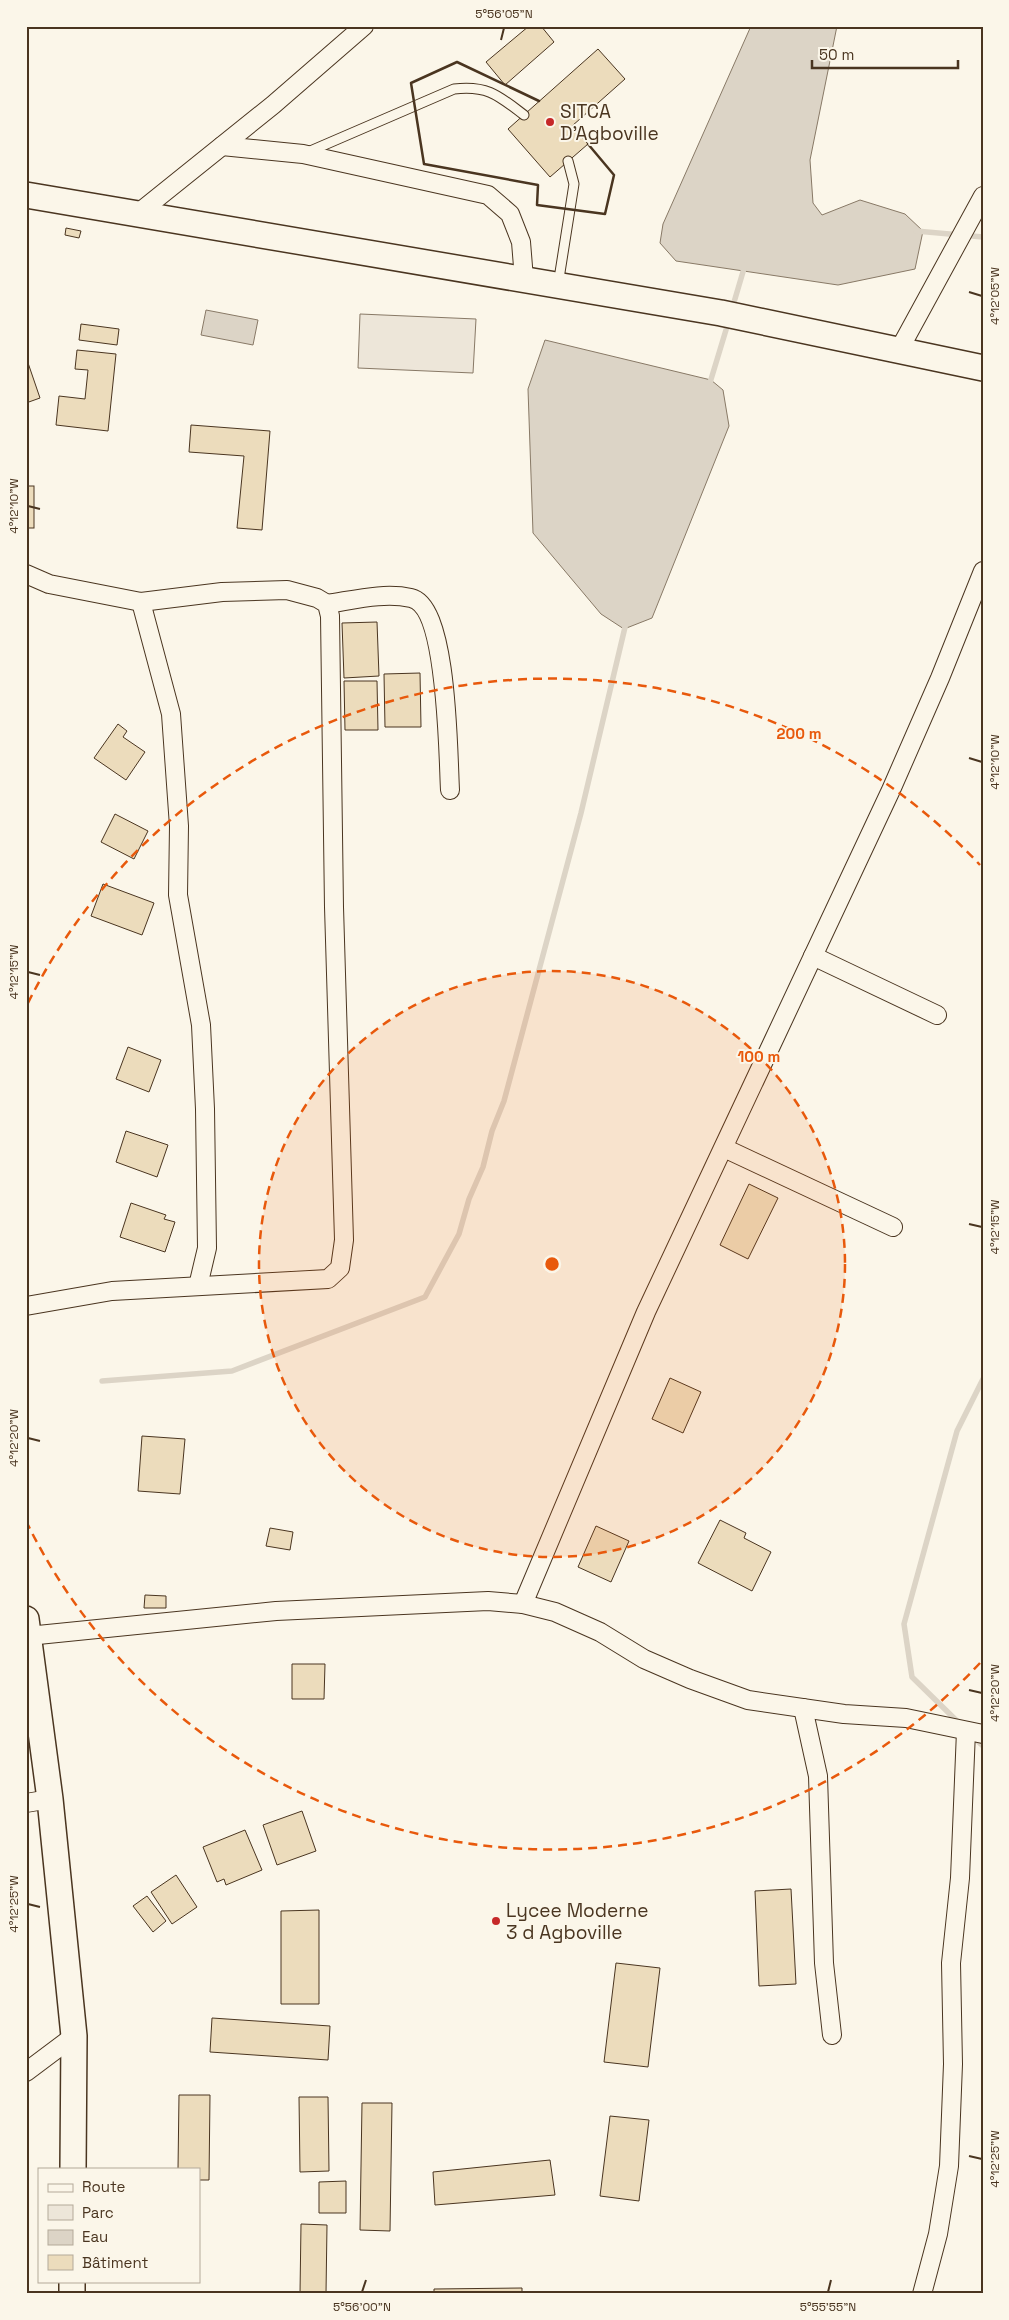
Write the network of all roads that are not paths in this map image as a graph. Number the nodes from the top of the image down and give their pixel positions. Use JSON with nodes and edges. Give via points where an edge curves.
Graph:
{"nodes":[{"id":1,"x":364,"y":26,"type":"edge"},
{"id":2,"x":524,"y":114,"type":"dead end"},
{"id":3,"x":222,"y":146,"type":"junction"},
{"id":4,"x":303,"y":154,"type":"junction"},
{"id":5,"x":568,"y":161,"type":"dead end"},
{"id":6,"x":26,"y":195,"type":"edge"},
{"id":7,"x":983,"y":196,"type":"edge"},
{"id":8,"x":136,"y":215,"type":"junction"},
{"id":9,"x":524,"y":279,"type":"junction"},
{"id":10,"x":558,"y":285,"type":"junction"},
{"id":11,"x":898,"y":350,"type":"junction"},
{"id":12,"x":983,"y":368,"type":"edge"},
{"id":13,"x":983,"y":571,"type":"edge"},
{"id":14,"x":26,"y":574,"type":"edge"},
{"id":15,"x":141,"y":602,"type":"junction"},
{"id":16,"x":327,"y":604,"type":"junction"},
{"id":17,"x":450,"y":790,"type":"dead end"},
{"id":18,"x":813,"y":956,"type":"junction"},
{"id":19,"x":937,"y":1015,"type":"dead end"},
{"id":20,"x":724,"y":1148,"type":"junction"},
{"id":21,"x":893,"y":1227,"type":"dead end"},
{"id":22,"x":198,"y":1286,"type":"junction"},
{"id":23,"x":26,"y":1306,"type":"edge"},
{"id":24,"x":523,"y":1604,"type":"junction"},
{"id":25,"x":27,"y":1627,"type":"edge"},
{"id":26,"x":803,"y":1708,"type":"junction"},
{"id":27,"x":974,"y":1733,"type":"edge"},
{"id":28,"x":38,"y":1801,"type":"edge"},
{"id":29,"x":832,"y":2035,"type":"dead end"},
{"id":30,"x":74,"y":2036,"type":"junction"},
{"id":31,"x":26,"y":2072,"type":"edge"},
{"id":32,"x":73,"y":2168,"type":"edge"},
{"id":33,"x":922,"y":2294,"type":"edge"}],
"edges":[{"from":1,"to":3,"type":"street"},
{"from":2,"to":4,"type":"lane","via":[[500,96],[474,87],[454,89]]},
{"from":3,"to":4,"type":"street"},
{"from":3,"to":8,"type":"street"},
{"from":4,"to":9,"type":"street","via":[[488,195],[510,214],[521,242]]},
{"from":5,"to":10,"type":"lane","via":[[574,184]]},
{"from":6,"to":8,"type":"street"},
{"from":7,"to":11,"type":"street"},
{"from":8,"to":9,"type":"street"},
{"from":9,"to":10,"type":"street"},
{"from":10,"to":11,"type":"street","via":[[721,313]]},
{"from":11,"to":12,"type":"street"},
{"from":13,"to":18,"type":"street","via":[[892,790]]},
{"from":14,"to":15,"type":"street","via":[[49,584]]},
{"from":15,"to":16,"type":"street","via":[[222,592],[286,590]]},
{"from":15,"to":22,"type":"street","via":[[171,714],[179,826],[178,895],[201,1025],[207,1248]]},
{"from":16,"to":17,"type":"street","via":[[378,596],[412,598],[422,603],[431,617],[440,650]]},
{"from":16,"to":22,"type":"street","via":[[330,616],[334,908],[344,1240],[340,1268],[328,1280]]},
{"from":18,"to":19,"type":"street"},
{"from":18,"to":20,"type":"street"},
{"from":20,"to":21,"type":"street"},
{"from":20,"to":24,"type":"street","via":[[646,1312]]},
{"from":22,"to":23,"type":"street","via":[[112,1291]]},
{"from":24,"to":25,"type":"street","via":[[488,1601]]},
{"from":24,"to":26,"type":"street","via":[[555,1612],[600,1632],[644,1659],[690,1679],[748,1700]]},
{"from":25,"to":28,"type":"street"},
{"from":26,"to":27,"type":"street","via":[[906,1718]]},
{"from":26,"to":29,"type":"street","via":[[818,1776],[824,1963]]},
{"from":27,"to":33,"type":"street","via":[[951,1963],[953,2064],[949,2166],[938,2234]]},
{"from":28,"to":30,"type":"street"},
{"from":30,"to":31,"type":"street"},
{"from":30,"to":32,"type":"street"}]}
